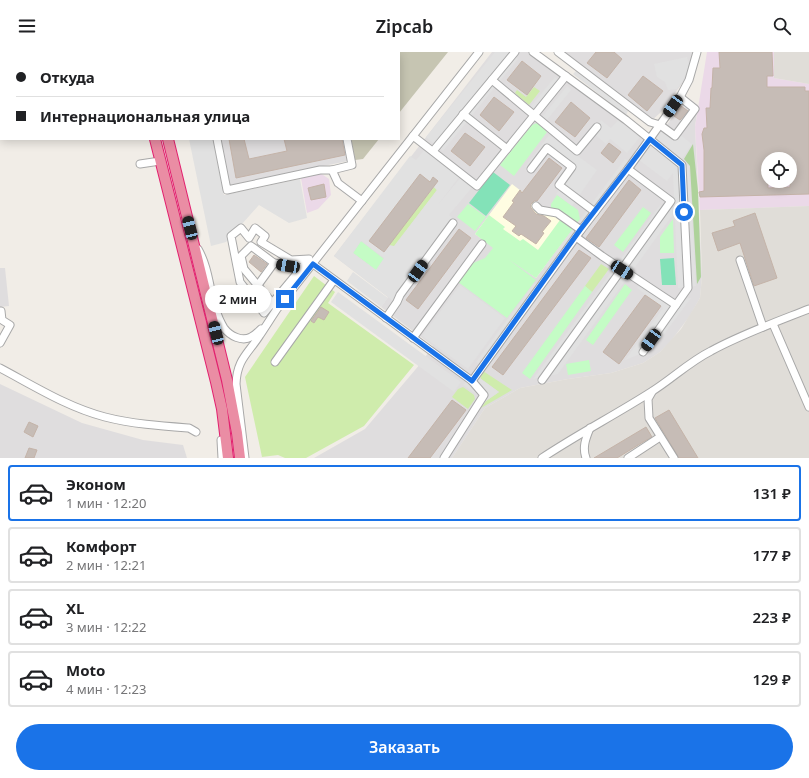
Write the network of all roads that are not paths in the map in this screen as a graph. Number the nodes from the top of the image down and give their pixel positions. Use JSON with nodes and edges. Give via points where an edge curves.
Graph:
{"nodes":[{"id":1,"x":479,"y":52,"type":"edge"},
{"id":2,"x":514,"y":52,"type":"edge"},
{"id":3,"x":533,"y":52,"type":"edge"},
{"id":4,"x":558,"y":52,"type":"edge"},
{"id":5,"x":697,"y":52,"type":"edge"},
{"id":6,"x":566,"y":76,"type":"junction"},
{"id":7,"x":492,"y":80,"type":"junction"},
{"id":8,"x":680,"y":97,"type":"junction"},
{"id":9,"x":464,"y":114,"type":"junction"},
{"id":10,"x":534,"y":116,"type":"junction"},
{"id":11,"x":660,"y":125,"type":"junction"},
{"id":12,"x":597,"y":127,"type":"dead end"},
{"id":13,"x":413,"y":136,"type":"junction"},
{"id":14,"x":650,"y":139,"type":"junction"},
{"id":15,"x":155,"y":140,"type":"edge"},
{"id":16,"x":168,"y":140,"type":"edge"},
{"id":17,"x":217,"y":140,"type":"edge"},
{"id":18,"x":347,"y":140,"type":"edge"},
{"id":19,"x":507,"y":149,"type":"junction"},
{"id":20,"x":433,"y":151,"type":"junction"},
{"id":21,"x":160,"y":161,"type":"junction"},
{"id":22,"x":140,"y":164,"type":"dead end"},
{"id":23,"x":531,"y":169,"type":"dead end"},
{"id":24,"x":628,"y":169,"type":"junction"},
{"id":25,"x":332,"y":170,"type":"junction"},
{"id":26,"x":362,"y":201,"type":"junction"},
{"id":27,"x":536,"y":206,"type":"dead end"},
{"id":28,"x":595,"y":212,"type":"junction"},
{"id":29,"x":453,"y":223,"type":"dead end"},
{"id":30,"x":580,"y":230,"type":"junction"},
{"id":31,"x":576,"y":237,"type":"junction"},
{"id":32,"x":193,"y":242,"type":"junction"},
{"id":33,"x":482,"y":244,"type":"dead end"},
{"id":34,"x":740,"y":260,"type":"dead end"},
{"id":35,"x":274,"y":263,"type":"junction"},
{"id":36,"x":311,"y":266,"type":"junction"},
{"id":37,"x":301,"y":268,"type":"junction"},
{"id":38,"x":622,"y":270,"type":"junction"},
{"id":39,"x":334,"y":280,"type":"junction"},
{"id":40,"x":258,"y":285,"type":"junction"},
{"id":41,"x":676,"y":305,"type":"junction"},
{"id":42,"x":275,"y":306,"type":"junction"},
{"id":43,"x":809,"y":309,"type":"edge"},
{"id":44,"x":1,"y":311,"type":"dead end"},
{"id":45,"x":386,"y":318,"type":"junction"},
{"id":46,"x":773,"y":324,"type":"junction"},
{"id":47,"x":266,"y":325,"type":"junction"},
{"id":48,"x":763,"y":327,"type":"junction"},
{"id":49,"x":413,"y":338,"type":"junction"},
{"id":50,"x":0,"y":342,"type":"edge"},
{"id":51,"x":643,"y":352,"type":"dead end"},
{"id":52,"x":275,"y":362,"type":"dead end"},
{"id":53,"x":0,"y":368,"type":"edge"},
{"id":54,"x":542,"y":380,"type":"dead end"},
{"id":55,"x":472,"y":381,"type":"junction"},
{"id":56,"x":216,"y":382,"type":"junction"},
{"id":57,"x":652,"y":392,"type":"junction"},
{"id":58,"x":809,"y":406,"type":"edge"},
{"id":59,"x":590,"y":428,"type":"junction"},
{"id":60,"x":196,"y":432,"type":"dead end"},
{"id":61,"x":660,"y":437,"type":"junction"},
{"id":62,"x":222,"y":458,"type":"edge"},
{"id":63,"x":228,"y":458,"type":"edge"},
{"id":64,"x":240,"y":458,"type":"edge"},
{"id":65,"x":245,"y":458,"type":"edge"},
{"id":66,"x":444,"y":458,"type":"edge"},
{"id":67,"x":542,"y":458,"type":"edge"},
{"id":68,"x":586,"y":458,"type":"edge"},
{"id":69,"x":628,"y":458,"type":"edge"},
{"id":70,"x":674,"y":458,"type":"edge"}],
"edges":[{"from":1,"to":13,"type":"street"},
{"from":2,"to":7,"type":"street"},
{"from":3,"to":6,"type":"street"},
{"from":4,"to":11,"type":"street","via":[[650,122]]},
{"from":5,"to":8,"type":"street","via":[[689,80]]},
{"from":6,"to":10,"type":"street"},
{"from":6,"to":14,"type":"street"},
{"from":7,"to":9,"type":"street"},
{"from":7,"to":10,"type":"street"},
{"from":8,"to":11,"type":"street"},
{"from":8,"to":11,"type":"street","via":[[695,109],[675,136]]},
{"from":9,"to":19,"type":"street"},
{"from":9,"to":20,"type":"street"},
{"from":10,"to":12,"type":"street","via":[[577,151]]},
{"from":10,"to":19,"type":"street"},
{"from":11,"to":14,"type":"street"},
{"from":13,"to":20,"type":"street"},
{"from":13,"to":26,"type":"street"},
{"from":14,"to":24,"type":"street"},
{"from":14,"to":41,"type":"street","via":[[682,165],[688,288]]},
{"from":15,"to":21,"type":"highway"},
{"from":16,"to":32,"type":"highway"},
{"from":17,"to":25,"type":"street","via":[[227,190],[320,170]]},
{"from":18,"to":25,"type":"street","via":[[352,165]]},
{"from":19,"to":20,"type":"street","via":[[477,186]]},
{"from":21,"to":22,"type":"street"},
{"from":21,"to":56,"type":"highway"},
{"from":23,"to":28,"type":"street","via":[[547,148],[572,167],[559,185]]},
{"from":24,"to":28,"type":"street"},
{"from":24,"to":38,"type":"street","via":[[671,201]]},
{"from":25,"to":26,"type":"street","via":[[338,183]]},
{"from":26,"to":36,"type":"street"},
{"from":27,"to":30,"type":"street","via":[[540,210],[557,213]]},
{"from":28,"to":30,"type":"street"},
{"from":29,"to":45,"type":"street"},
{"from":30,"to":31,"type":"street"},
{"from":31,"to":38,"type":"street"},
{"from":31,"to":55,"type":"street"},
{"from":32,"to":47,"type":"street","via":[[202,256],[225,330],[235,337],[246,339],[251,338]]},
{"from":32,"to":64,"type":"highway","via":[[227,380]]},
{"from":33,"to":49,"type":"street"},
{"from":34,"to":48,"type":"street"},
{"from":35,"to":37,"type":"street"},
{"from":35,"to":40,"type":"street"},
{"from":35,"to":40,"type":"street","via":[[251,246],[241,256],[244,269]]},
{"from":36,"to":37,"type":"street"},
{"from":36,"to":39,"type":"street"},
{"from":36,"to":42,"type":"street"},
{"from":37,"to":42,"type":"street"},
{"from":37,"to":42,"type":"street","via":[[309,259],[291,260],[261,242],[265,236],[255,228],[249,238],[241,228],[231,236],[240,282],[264,313]]},
{"from":38,"to":41,"type":"street"},
{"from":38,"to":54,"type":"street"},
{"from":39,"to":45,"type":"street"},
{"from":39,"to":52,"type":"street"},
{"from":40,"to":42,"type":"street"},
{"from":41,"to":51,"type":"street"},
{"from":42,"to":47,"type":"street"},
{"from":43,"to":46,"type":"street"},
{"from":44,"to":50,"type":"street","via":[[2,320],[10,324]]},
{"from":45,"to":49,"type":"street"},
{"from":46,"to":48,"type":"street"},
{"from":46,"to":58,"type":"street"},
{"from":47,"to":65,"type":"street","via":[[240,363],[236,375]]},
{"from":48,"to":57,"type":"street","via":[[693,361]]},
{"from":49,"to":55,"type":"street"},
{"from":53,"to":60,"type":"street","via":[[47,394],[104,417],[126,422],[189,428]]},
{"from":55,"to":66,"type":"street","via":[[484,394]]},
{"from":56,"to":62,"type":"street"},
{"from":56,"to":63,"type":"highway"},
{"from":57,"to":59,"type":"street"},
{"from":57,"to":61,"type":"street","via":[[648,399],[649,418]]},
{"from":59,"to":67,"type":"street"},
{"from":59,"to":68,"type":"street","via":[[585,442]]},
{"from":61,"to":69,"type":"street"},
{"from":61,"to":70,"type":"street"}]}
